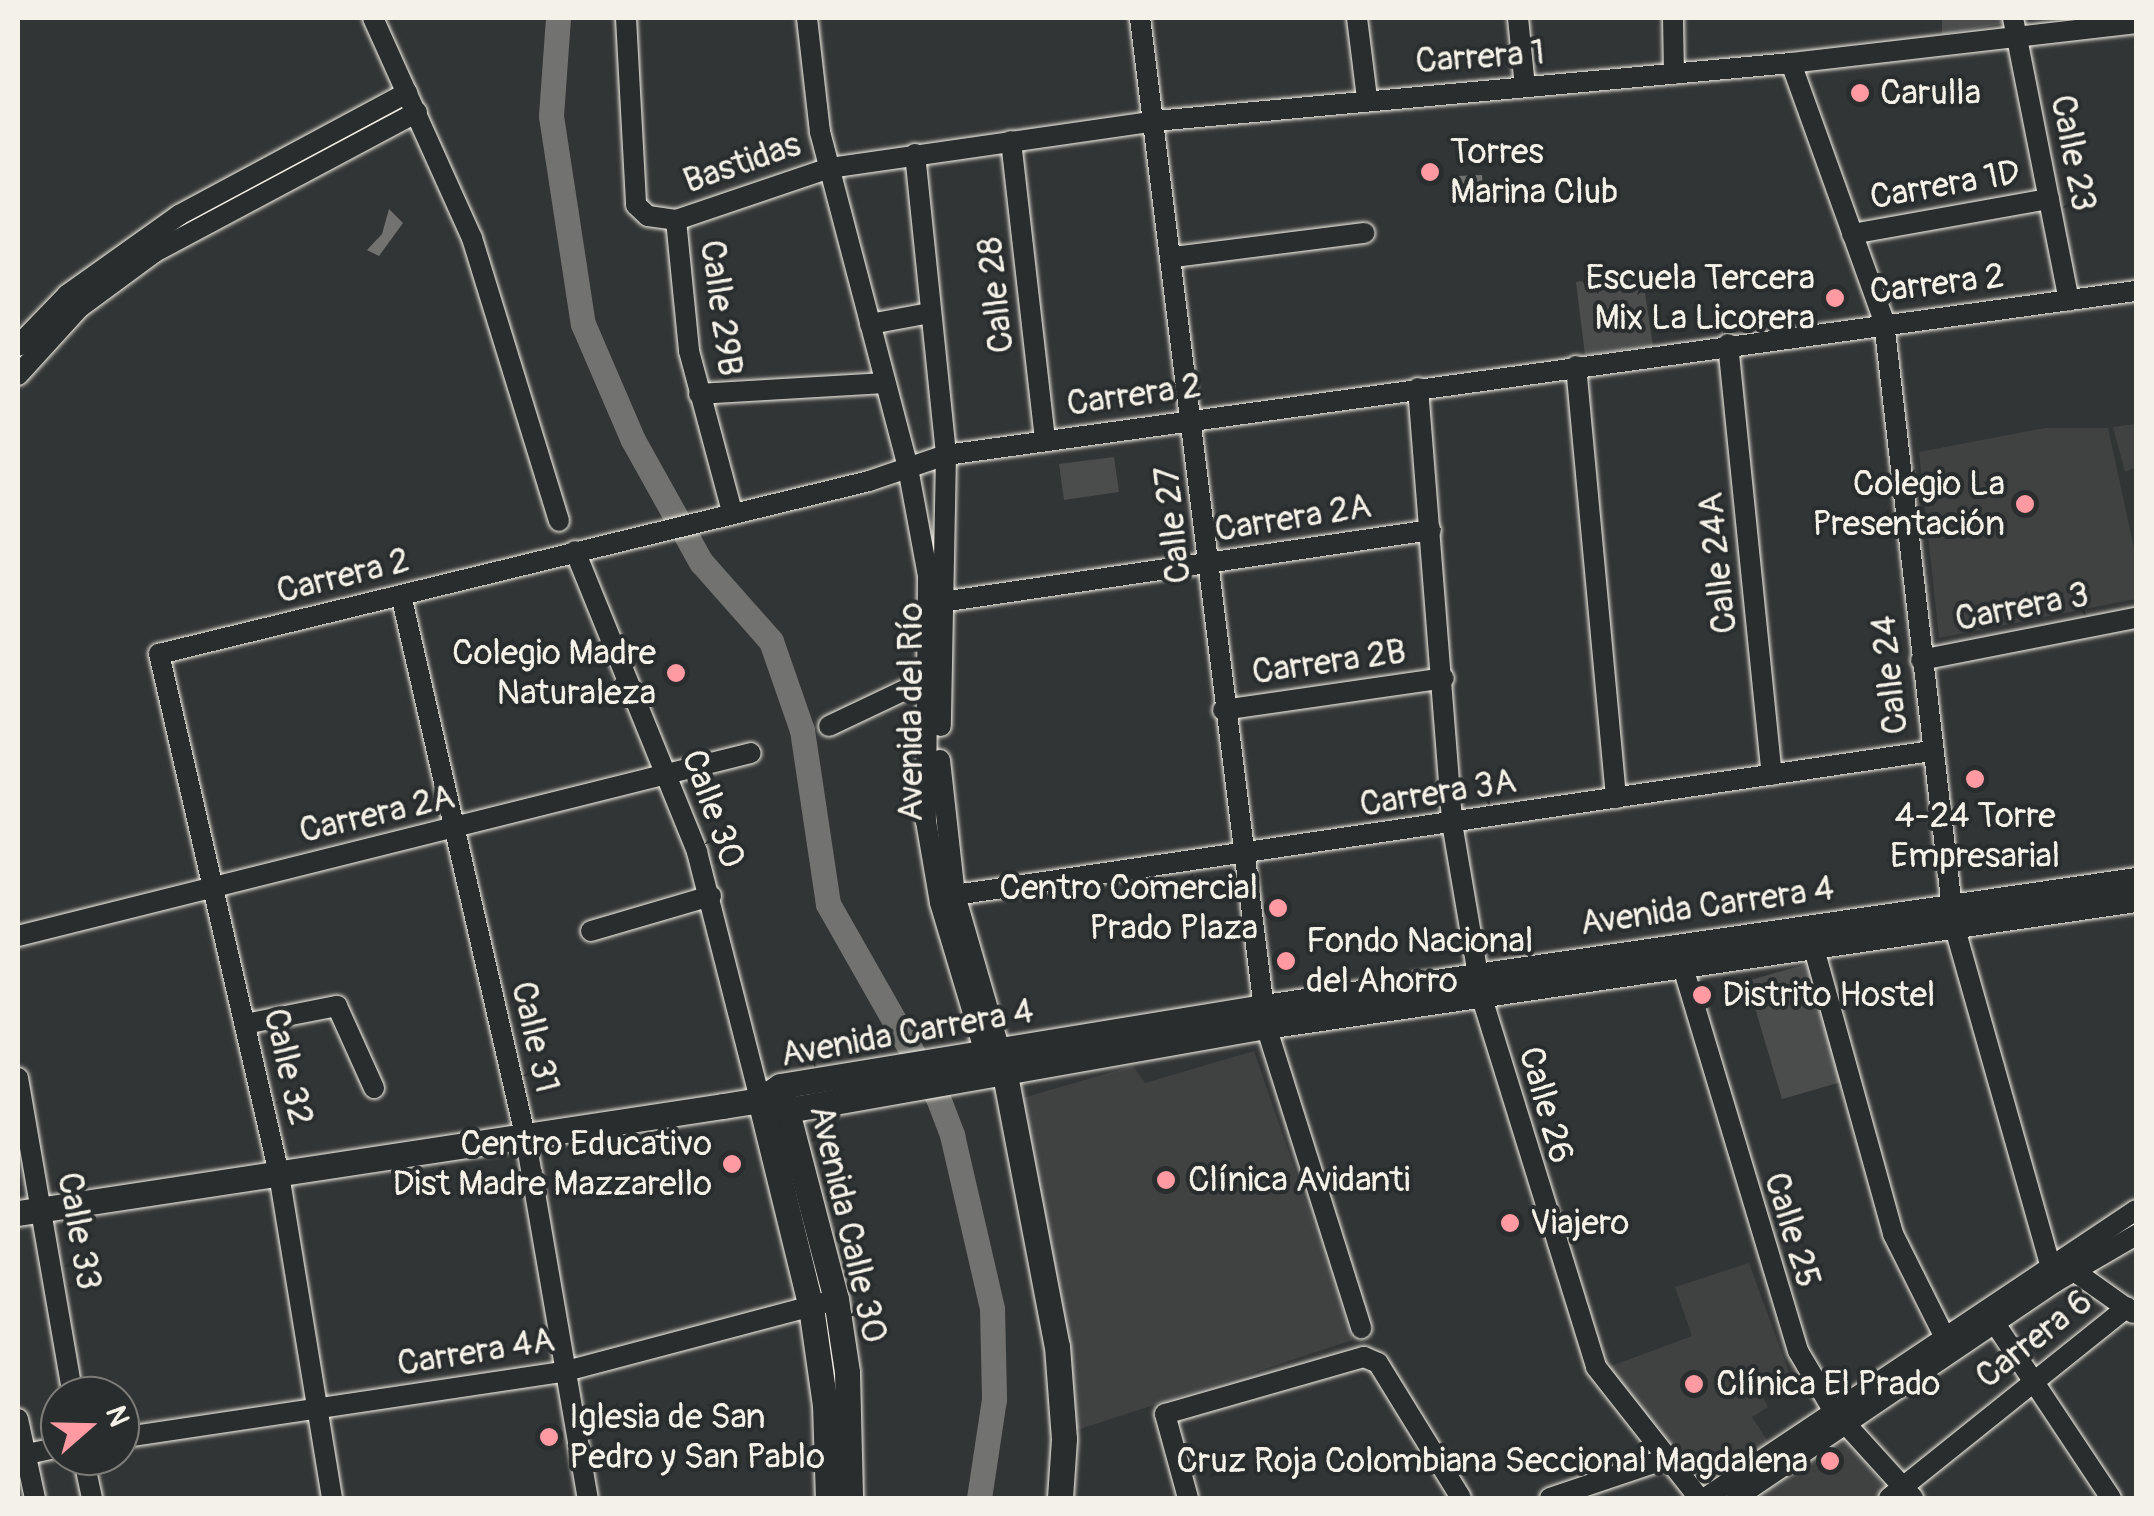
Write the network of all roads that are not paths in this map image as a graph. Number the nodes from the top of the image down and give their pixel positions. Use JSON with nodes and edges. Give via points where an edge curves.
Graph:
{"nodes":[{"id":1,"x":372,"y":18,"type":"edge"},
{"id":2,"x":626,"y":18,"type":"edge"},
{"id":3,"x":806,"y":18,"type":"edge"},
{"id":4,"x":1140,"y":18,"type":"edge"},
{"id":5,"x":1356,"y":18,"type":"edge"},
{"id":6,"x":1518,"y":18,"type":"edge"},
{"id":7,"x":1672,"y":18,"type":"edge"},
{"id":8,"x":2136,"y":23,"type":"edge"},
{"id":9,"x":2015,"y":27,"type":"edge"},
{"id":10,"x":1791,"y":63,"type":"junction"},
{"id":11,"x":1674,"y":74,"type":"junction"},
{"id":12,"x":1525,"y":87,"type":"junction"},
{"id":13,"x":1367,"y":98,"type":"junction"},
{"id":14,"x":412,"y":102,"type":"junction"},
{"id":15,"x":1155,"y":121,"type":"junction"},
{"id":16,"x":1011,"y":141,"type":"junction"},
{"id":17,"x":915,"y":154,"type":"junction"},
{"id":18,"x":830,"y":168,"type":"junction"},
{"id":19,"x":2049,"y":199,"type":"junction"},
{"id":20,"x":676,"y":220,"type":"junction"},
{"id":21,"x":1364,"y":233,"type":"dead end"},
{"id":22,"x":1852,"y":234,"type":"junction"},
{"id":23,"x":1174,"y":257,"type":"junction"},
{"id":24,"x":2136,"y":292,"type":"edge"},
{"id":25,"x":2069,"y":301,"type":"junction"},
{"id":26,"x":73,"y":302,"type":"junction"},
{"id":27,"x":930,"y":313,"type":"junction"},
{"id":28,"x":1884,"y":322,"type":"junction"},
{"id":29,"x":870,"y":324,"type":"junction"},
{"id":30,"x":1728,"y":344,"type":"junction"},
{"id":31,"x":18,"y":346,"type":"edge"},
{"id":32,"x":1576,"y":366,"type":"junction"},
{"id":33,"x":18,"y":375,"type":"edge"},
{"id":34,"x":884,"y":382,"type":"junction"},
{"id":35,"x":1418,"y":388,"type":"junction"},
{"id":36,"x":700,"y":394,"type":"junction"},
{"id":37,"x":1193,"y":419,"type":"junction"},
{"id":38,"x":1045,"y":441,"type":"junction"},
{"id":39,"x":946,"y":455,"type":"junction"},
{"id":40,"x":908,"y":468,"type":"junction"},
{"id":41,"x":732,"y":512,"type":"junction"},
{"id":42,"x":559,"y":520,"type":"dead end"},
{"id":43,"x":1430,"y":530,"type":"junction"},
{"id":44,"x":576,"y":551,"type":"junction"},
{"id":45,"x":1211,"y":564,"type":"junction"},
{"id":46,"x":401,"y":595,"type":"junction"},
{"id":47,"x":938,"y":602,"type":"junction"},
{"id":48,"x":2136,"y":618,"type":"edge"},
{"id":49,"x":159,"y":654,"type":"joint"},
{"id":50,"x":1921,"y":660,"type":"junction"},
{"id":51,"x":1444,"y":678,"type":"junction"},
{"id":52,"x":928,"y":679,"type":"junction"},
{"id":53,"x":1223,"y":710,"type":"junction"},
{"id":54,"x":830,"y":726,"type":"dead end"},
{"id":55,"x":1931,"y":751,"type":"junction"},
{"id":56,"x":751,"y":753,"type":"dead end"},
{"id":57,"x":1772,"y":775,"type":"junction"},
{"id":58,"x":669,"y":776,"type":"junction"},
{"id":59,"x":1616,"y":798,"type":"junction"},
{"id":60,"x":1452,"y":823,"type":"junction"},
{"id":61,"x":453,"y":830,"type":"junction"},
{"id":62,"x":1245,"y":855,"type":"junction"},
{"id":63,"x":2136,"y":880,"type":"edge"},
{"id":64,"x":214,"y":886,"type":"junction"},
{"id":65,"x":954,"y":895,"type":"junction"},
{"id":66,"x":710,"y":896,"type":"junction"},
{"id":67,"x":2136,"y":899,"type":"edge"},
{"id":68,"x":1952,"y":915,"type":"junction"},
{"id":69,"x":590,"y":931,"type":"dead end"},
{"id":70,"x":18,"y":936,"type":"edge"},
{"id":71,"x":1814,"y":945,"type":"junction"},
{"id":72,"x":1679,"y":956,"type":"junction"},
{"id":73,"x":1480,"y":987,"type":"junction"},
{"id":74,"x":1265,"y":1017,"type":"junction"},
{"id":75,"x":245,"y":1024,"type":"junction"},
{"id":76,"x":995,"y":1064,"type":"junction"},
{"id":77,"x":18,"y":1078,"type":"edge"},
{"id":78,"x":374,"y":1088,"type":"dead end"},
{"id":79,"x":846,"y":1088,"type":"junction"},
{"id":80,"x":775,"y":1098,"type":"junction"},
{"id":81,"x":817,"y":1105,"type":"junction"},
{"id":82,"x":525,"y":1136,"type":"junction"},
{"id":83,"x":796,"y":1148,"type":"junction"},
{"id":84,"x":278,"y":1174,"type":"junction"},
{"id":85,"x":2136,"y":1210,"type":"edge"},
{"id":86,"x":30,"y":1212,"type":"edge"},
{"id":87,"x":2136,"y":1236,"type":"edge"},
{"id":88,"x":2074,"y":1271,"type":"junction"},
{"id":89,"x":2052,"y":1273,"type":"junction"},
{"id":90,"x":824,"y":1303,"type":"junction"},
{"id":91,"x":2132,"y":1312,"type":"edge"},
{"id":92,"x":1994,"y":1322,"type":"junction"},
{"id":93,"x":1361,"y":1328,"type":"dead end"},
{"id":94,"x":1943,"y":1334,"type":"junction"},
{"id":95,"x":566,"y":1371,"type":"junction"},
{"id":96,"x":68,"y":1376,"type":"edge"},
{"id":97,"x":2034,"y":1379,"type":"junction"},
{"id":98,"x":321,"y":1410,"type":"junction"},
{"id":99,"x":1838,"y":1417,"type":"junction"},
{"id":100,"x":18,"y":1418,"type":"edge"},
{"id":101,"x":140,"y":1435,"type":"edge"},
{"id":102,"x":22,"y":1455,"type":"edge"},
{"id":103,"x":1666,"y":1459,"type":"junction"},
{"id":104,"x":1579,"y":1494,"type":"edge"},
{"id":105,"x":1901,"y":1494,"type":"edge"},
{"id":106,"x":35,"y":1498,"type":"edge"},
{"id":107,"x":332,"y":1498,"type":"edge"},
{"id":108,"x":588,"y":1498,"type":"edge"},
{"id":109,"x":828,"y":1498,"type":"edge"},
{"id":110,"x":850,"y":1498,"type":"edge"},
{"id":111,"x":1043,"y":1498,"type":"edge"},
{"id":112,"x":1060,"y":1498,"type":"edge"},
{"id":113,"x":1188,"y":1498,"type":"edge"},
{"id":114,"x":1461,"y":1498,"type":"edge"},
{"id":115,"x":1550,"y":1498,"type":"edge"},
{"id":116,"x":1702,"y":1498,"type":"edge"},
{"id":117,"x":1738,"y":1498,"type":"edge"},
{"id":118,"x":2111,"y":1498,"type":"edge"}],
"edges":[{"from":1,"to":14,"type":"street"},
{"from":2,"to":20,"type":"street","name":"Calle 29B","via":[[636,205],[648,216]]},
{"from":3,"to":18,"type":"street","name":"Avenida del Río","via":[[812,94]]},
{"from":4,"to":15,"type":"street","name":"Calle 27"},
{"from":5,"to":13,"type":"street"},
{"from":6,"to":12,"type":"street"},
{"from":7,"to":11,"type":"street"},
{"from":8,"to":9,"type":"street","name":"Carrera 1"},
{"from":9,"to":10,"type":"street","name":"Carrera 1"},
{"from":9,"to":19,"type":"street","name":"Calle 23"},
{"from":10,"to":11,"type":"street","name":"Carrera 1"},
{"from":10,"to":22,"type":"street","name":"Calle 24"},
{"from":11,"to":12,"type":"street","name":"Carrera 1"},
{"from":12,"to":13,"type":"street","name":"Carrera 1"},
{"from":13,"to":15,"type":"street","name":"Carrera 1"},
{"from":14,"to":26,"type":"street","via":[[179,215]]},
{"from":14,"to":42,"type":"street","via":[[472,238]]},
{"from":15,"to":16,"type":"street","name":"Carrera 1"},
{"from":15,"to":23,"type":"street","name":"Calle 27"},
{"from":16,"to":17,"type":"street","name":"Carrera 1"},
{"from":16,"to":38,"type":"street","name":"Calle 28"},
{"from":17,"to":18,"type":"street","name":"Carrera 1"},
{"from":17,"to":27,"type":"street","name":"Avenida del Río"},
{"from":18,"to":20,"type":"street","name":"Bastidas"},
{"from":18,"to":29,"type":"street","name":"Avenida del Río"},
{"from":19,"to":22,"type":"street","name":"Carrera 1D"},
{"from":19,"to":25,"type":"street","name":"Calle 23"},
{"from":20,"to":36,"type":"street","name":"Calle 29B"},
{"from":21,"to":23,"type":"street"},
{"from":22,"to":28,"type":"street","name":"Calle 24"},
{"from":23,"to":37,"type":"street","name":"Calle 27"},
{"from":24,"to":25,"type":"street","name":"Carrera 2"},
{"from":25,"to":28,"type":"street","name":"Carrera 2"},
{"from":26,"to":31,"type":"street"},
{"from":26,"to":33,"type":"street"},
{"from":27,"to":29,"type":"street"},
{"from":27,"to":39,"type":"street","name":"Avenida del Río"},
{"from":28,"to":30,"type":"street","name":"Carrera 2"},
{"from":28,"to":50,"type":"street","name":"Calle 24"},
{"from":29,"to":34,"type":"street","name":"Avenida del Río"},
{"from":30,"to":32,"type":"street","name":"Carrera 2"},
{"from":30,"to":57,"type":"street","name":"Calle 24A"},
{"from":32,"to":35,"type":"street","name":"Carrera 2"},
{"from":32,"to":59,"type":"street"},
{"from":34,"to":36,"type":"street"},
{"from":34,"to":40,"type":"street","name":"Avenida del Río"},
{"from":35,"to":37,"type":"street","name":"Carrera 2"},
{"from":35,"to":43,"type":"street","name":"Calle 26"},
{"from":36,"to":41,"type":"street","name":"Calle 29B"},
{"from":37,"to":38,"type":"street","name":"Carrera 2"},
{"from":37,"to":45,"type":"street","name":"Calle 27"},
{"from":38,"to":39,"type":"street","name":"Carrera 2"},
{"from":39,"to":40,"type":"street","name":"Carrera 2"},
{"from":39,"to":47,"type":"street","name":"Avenida del Río"},
{"from":40,"to":41,"type":"street","name":"Carrera 2"},
{"from":40,"to":47,"type":"street","name":"Avenida del Río"},
{"from":41,"to":44,"type":"street","name":"Carrera 2"},
{"from":43,"to":45,"type":"street","name":"Carrera 2A"},
{"from":43,"to":51,"type":"street","name":"Calle 26"},
{"from":44,"to":46,"type":"street","name":"Carrera 2"},
{"from":44,"to":58,"type":"street","name":"Calle 30"},
{"from":45,"to":47,"type":"street","name":"Carrera 2A"},
{"from":45,"to":53,"type":"street","name":"Calle 27"},
{"from":46,"to":49,"type":"street","name":"Carrera 2"},
{"from":46,"to":61,"type":"street","name":"Calle 31"},
{"from":47,"to":52,"type":"street","name":"Avenida del Río"},
{"from":47,"to":65,"type":"street","name":"Avenida del Río","via":[[940,748]]},
{"from":48,"to":50,"type":"street","name":"Carrera 3"},
{"from":49,"to":64,"type":"street","name":"Calle 32"},
{"from":50,"to":55,"type":"street","name":"Calle 24"},
{"from":51,"to":53,"type":"street","name":"Carrera 2B"},
{"from":51,"to":60,"type":"street","name":"Calle 26"},
{"from":52,"to":54,"type":"street"},
{"from":52,"to":76,"type":"street","name":"Avenida del Río","via":[[926,821],[940,903]]},
{"from":53,"to":62,"type":"street","name":"Calle 27"},
{"from":55,"to":57,"type":"street","name":"Carrera 3A"},
{"from":55,"to":68,"type":"street","name":"Calle 24"},
{"from":56,"to":58,"type":"street","name":"Carrera 2A"},
{"from":57,"to":59,"type":"street","name":"Carrera 3A"},
{"from":58,"to":61,"type":"street","name":"Carrera 2A"},
{"from":58,"to":66,"type":"street","name":"Calle 30"},
{"from":59,"to":60,"type":"street","name":"Carrera 3A"},
{"from":60,"to":62,"type":"street","name":"Carrera 3A"},
{"from":60,"to":73,"type":"street","name":"Calle 26"},
{"from":61,"to":64,"type":"street","name":"Carrera 2A"},
{"from":61,"to":82,"type":"street","name":"Calle 31"},
{"from":62,"to":65,"type":"street","name":"Carrera 3A"},
{"from":62,"to":74,"type":"street","name":"Calle 27"},
{"from":63,"to":68,"type":"main road","name":"Avenida Carrera 4"},
{"from":64,"to":70,"type":"street","name":"Carrera 2A"},
{"from":64,"to":75,"type":"street","name":"Calle 32"},
{"from":65,"to":76,"type":"street","name":"Avenida del Río"},
{"from":66,"to":69,"type":"street"},
{"from":66,"to":80,"type":"street","name":"Calle 30"},
{"from":67,"to":68,"type":"main road","name":"Avenida Carrera 4"},
{"from":68,"to":71,"type":"main road","name":"Avenida Carrera 4"},
{"from":68,"to":72,"type":"main road","name":"Avenida Carrera 4"},
{"from":68,"to":89,"type":"street","name":"Calle 24"},
{"from":71,"to":72,"type":"main road","name":"Avenida Carrera 4"},
{"from":71,"to":94,"type":"street","via":[[1893,1234],[1922,1304]]},
{"from":72,"to":73,"type":"main road","name":"Avenida Carrera 4"},
{"from":72,"to":99,"type":"street","name":"Calle 25","via":[[1776,1294],[1798,1351]]},
{"from":73,"to":74,"type":"main road","name":"Avenida Carrera 4"},
{"from":73,"to":103,"type":"street","name":"Calle 26","via":[[1596,1367]]},
{"from":74,"to":76,"type":"main road","name":"Avenida Carrera 4"},
{"from":74,"to":93,"type":"street","name":"Calle 27"},
{"from":75,"to":78,"type":"street","via":[[338,1006]]},
{"from":75,"to":84,"type":"street","name":"Calle 32"},
{"from":76,"to":79,"type":"main road","name":"Avenida Carrera 4"},
{"from":76,"to":111,"type":"main road","name":"Avenida del Río","via":[[1041,1348],[1048,1439]]},
{"from":76,"to":112,"type":"main road","name":"Avenida del Río","via":[[1057,1346],[1064,1438]]},
{"from":77,"to":86,"type":"street","name":"Calle 33"},
{"from":79,"to":80,"type":"main road","name":"Avenida Carrera 4"},
{"from":79,"to":81,"type":"main road","name":"Avenida Carrera 4"},
{"from":80,"to":81,"type":"main road","name":"Avenida Carrera 4"},
{"from":80,"to":82,"type":"main road","name":"Avenida Carrera 4"},
{"from":80,"to":83,"type":"main road","name":"Avenida Calle 30"},
{"from":80,"to":90,"type":"main road","name":"Avenida Calle 30"},
{"from":81,"to":83,"type":"main road","via":[[800,1124]]},
{"from":82,"to":84,"type":"main road","name":"Avenida Carrera 4"},
{"from":82,"to":95,"type":"street","name":"Calle 31"},
{"from":83,"to":90,"type":"main road","name":"Avenida Calle 30"},
{"from":84,"to":86,"type":"main road","name":"Avenida Carrera 4"},
{"from":84,"to":98,"type":"street","name":"Calle 32"},
{"from":85,"to":89,"type":"street"},
{"from":86,"to":96,"type":"street","name":"Calle 33"},
{"from":87,"to":88,"type":"street"},
{"from":88,"to":89,"type":"street"},
{"from":88,"to":91,"type":"street"},
{"from":89,"to":92,"type":"street"},
{"from":89,"to":94,"type":"street"},
{"from":90,"to":95,"type":"street","name":"Carrera 4A"},
{"from":90,"to":109,"type":"main road","name":"Avenida Calle 30"},
{"from":90,"to":110,"type":"main road","name":"Avenida Calle 30","via":[[847,1372]]},
{"from":91,"to":97,"type":"street","name":"Carrera 6"},
{"from":92,"to":97,"type":"street"},
{"from":92,"to":99,"type":"street"},
{"from":94,"to":99,"type":"street"},
{"from":95,"to":98,"type":"street","name":"Carrera 4A"},
{"from":95,"to":108,"type":"street","name":"Calle 31"},
{"from":97,"to":105,"type":"street","name":"Carrera 6"},
{"from":97,"to":118,"type":"street"},
{"from":98,"to":101,"type":"street","name":"Carrera 4A"},
{"from":98,"to":107,"type":"street","name":"Calle 32"},
{"from":99,"to":105,"type":"street","name":"Calle 25"},
{"from":99,"to":116,"type":"street"},
{"from":99,"to":117,"type":"street"},
{"from":100,"to":102,"type":"street"},
{"from":102,"to":106,"type":"street"},
{"from":103,"to":104,"type":"street"},
{"from":103,"to":116,"type":"street","name":"Calle 26"},
{"from":104,"to":115,"type":"street"},
{"from":113,"to":114,"type":"street","via":[[1165,1414],[1372,1358]]}]}
